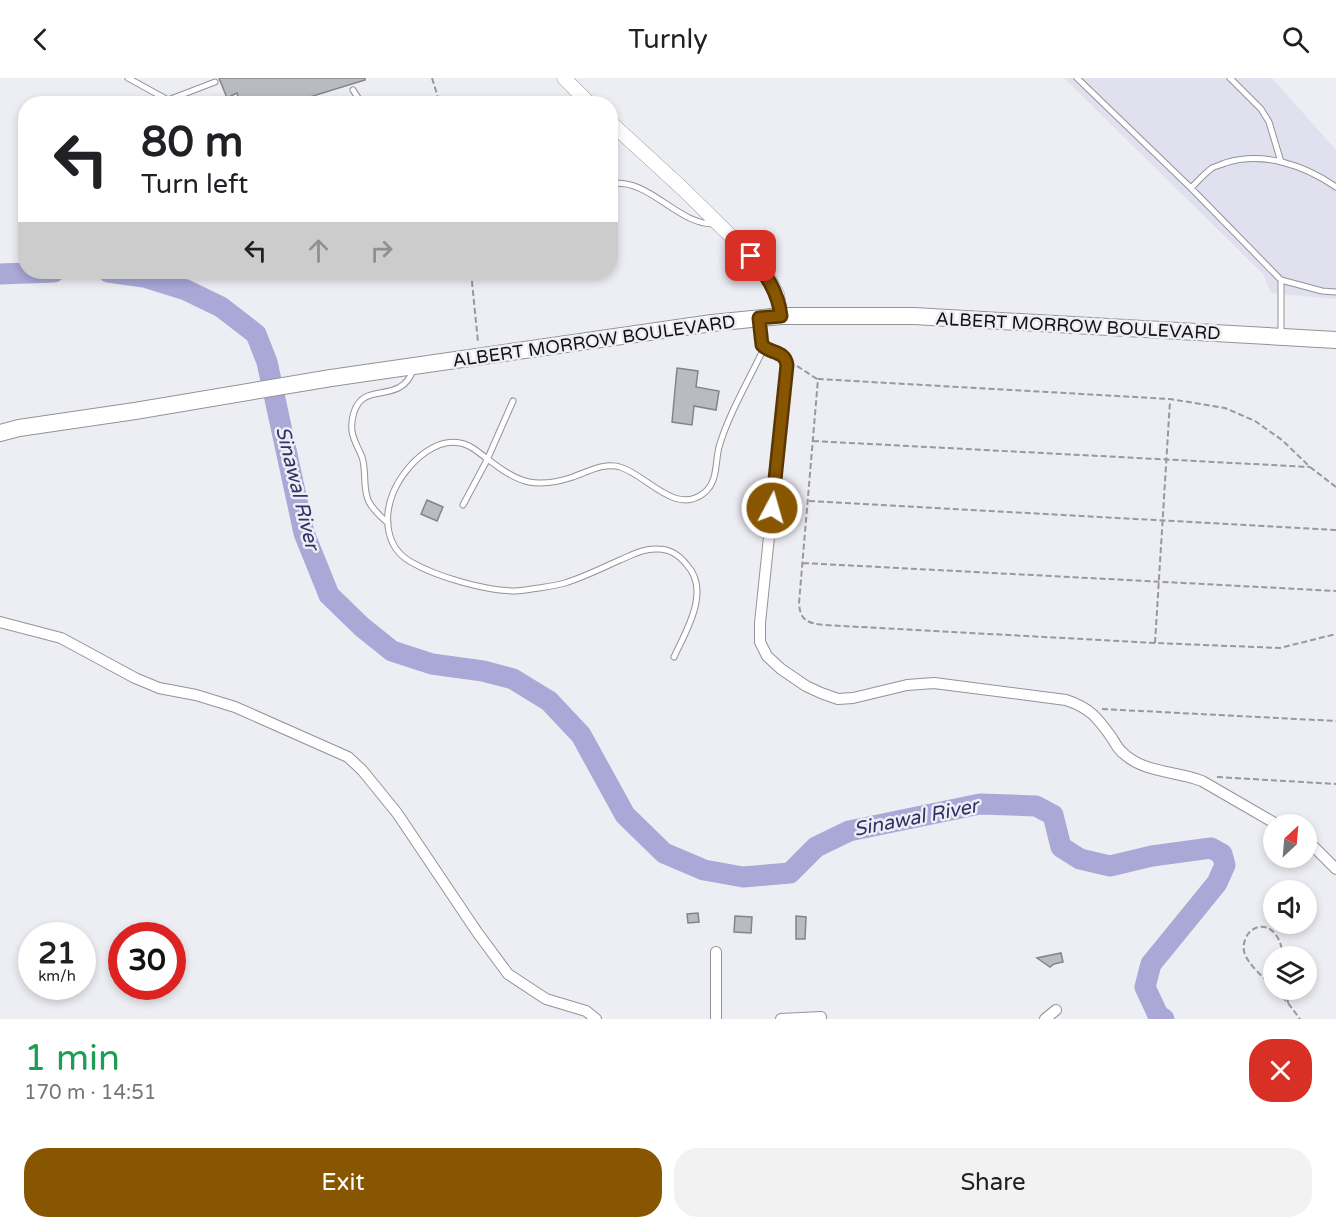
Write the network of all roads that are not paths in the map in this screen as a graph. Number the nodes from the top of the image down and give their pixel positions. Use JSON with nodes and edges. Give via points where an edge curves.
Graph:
{"nodes":[{"id":1,"x":128,"y":78,"type":"edge"},
{"id":2,"x":564,"y":78,"type":"edge"},
{"id":3,"x":1077,"y":78,"type":"edge"},
{"id":4,"x":1230,"y":78,"type":"edge"},
{"id":5,"x":215,"y":82,"type":"dead end"},
{"id":6,"x":353,"y":90,"type":"dead end"},
{"id":7,"x":159,"y":96,"type":"edge"},
{"id":8,"x":183,"y":96,"type":"edge"},
{"id":9,"x":357,"y":96,"type":"edge"},
{"id":10,"x":582,"y":96,"type":"edge"},
{"id":11,"x":618,"y":129,"type":"edge"},
{"id":12,"x":1281,"y":162,"type":"junction"},
{"id":13,"x":618,"y":183,"type":"edge"},
{"id":14,"x":1336,"y":187,"type":"edge"},
{"id":15,"x":1191,"y":188,"type":"junction"},
{"id":16,"x":719,"y":224,"type":"junction"},
{"id":17,"x":1281,"y":280,"type":"junction"},
{"id":18,"x":1336,"y":292,"type":"edge"},
{"id":19,"x":781,"y":316,"type":"junction"},
{"id":20,"x":759,"y":318,"type":"junction"},
{"id":21,"x":1281,"y":337,"type":"junction"},
{"id":22,"x":1336,"y":340,"type":"edge"},
{"id":23,"x":764,"y":348,"type":"junction"},
{"id":24,"x":414,"y":366,"type":"junction"},
{"id":25,"x":513,"y":401,"type":"dead end"},
{"id":26,"x":0,"y":433,"type":"edge"},
{"id":27,"x":487,"y":460,"type":"junction"},
{"id":28,"x":463,"y":505,"type":"dead end"},
{"id":29,"x":388,"y":523,"type":"junction"},
{"id":30,"x":0,"y":622,"type":"edge"},
{"id":31,"x":674,"y":657,"type":"dead end"},
{"id":32,"x":1263,"y":816,"type":"edge"},
{"id":33,"x":1317,"y":850,"type":"edge"},
{"id":34,"x":1336,"y":869,"type":"edge"},
{"id":35,"x":716,"y":952,"type":"dead end"},
{"id":36,"x":1056,"y":1010,"type":"dead end"},
{"id":37,"x":821,"y":1017,"type":"dead end"},
{"id":38,"x":596,"y":1019,"type":"edge"},
{"id":39,"x":716,"y":1019,"type":"edge"},
{"id":40,"x":781,"y":1019,"type":"edge"},
{"id":41,"x":1046,"y":1019,"type":"edge"}],
"edges":[{"from":1,"to":7,"type":"lane"},
{"from":2,"to":10,"type":"street"},
{"from":3,"to":15,"type":"lane"},
{"from":4,"to":12,"type":"lane","via":[[1262,109]]},
{"from":5,"to":8,"type":"lane"},
{"from":6,"to":9,"type":"lane"},
{"from":11,"to":16,"type":"street"},
{"from":12,"to":14,"type":"lane","via":[[1306,169]]},
{"from":12,"to":15,"type":"lane","via":[[1236,159],[1214,167]]},
{"from":13,"to":16,"type":"lane","via":[[639,188],[701,223]]},
{"from":15,"to":17,"type":"lane"},
{"from":16,"to":19,"type":"street","via":[[769,279]]},
{"from":17,"to":18,"type":"lane"},
{"from":17,"to":21,"type":"lane"},
{"from":19,"to":20,"type":"main road","name":"ALBERT MORROW BOULEVARD"},
{"from":19,"to":21,"type":"main road","name":"ALBERT MORROW BOULEVARD","via":[[914,316]]},
{"from":20,"to":23,"type":"street"},
{"from":20,"to":24,"type":"main road","name":"ALBERT MORROW BOULEVARD"},
{"from":21,"to":22,"type":"main road","name":"ALBERT MORROW BOULEVARD"},
{"from":23,"to":27,"type":"lane","via":[[719,448],[712,484],[696,498],[679,500],[668,496],[618,465],[595,468],[547,484],[527,482]]},
{"from":23,"to":32,"type":"street","via":[[786,360],[760,622],[760,642],[767,656],[806,686],[838,699],[934,683],[1082,705],[1122,753],[1137,763],[1202,781]]},
{"from":24,"to":26,"type":"main road","name":"ALBERT MORROW BOULEVARD"},
{"from":24,"to":29,"type":"lane","via":[[405,384],[358,403],[353,416],[352,432],[365,471],[364,488],[369,502]]},
{"from":25,"to":27,"type":"lane"},
{"from":27,"to":28,"type":"lane"},
{"from":27,"to":29,"type":"lane","via":[[462,443],[447,442],[428,450],[394,490]]},
{"from":29,"to":31,"type":"lane","via":[[390,539],[401,556],[418,566],[481,587],[516,591],[563,584],[642,550],[660,549],[677,555],[690,567],[696,581],[696,602]]},
{"from":30,"to":38,"type":"street","via":[[61,638],[159,688],[235,706],[348,757],[397,813],[508,974],[546,999],[586,1011]]},
{"from":33,"to":34,"type":"street"},
{"from":35,"to":39,"type":"street"},
{"from":36,"to":41,"type":"street"},
{"from":37,"to":40,"type":"street"}]}
